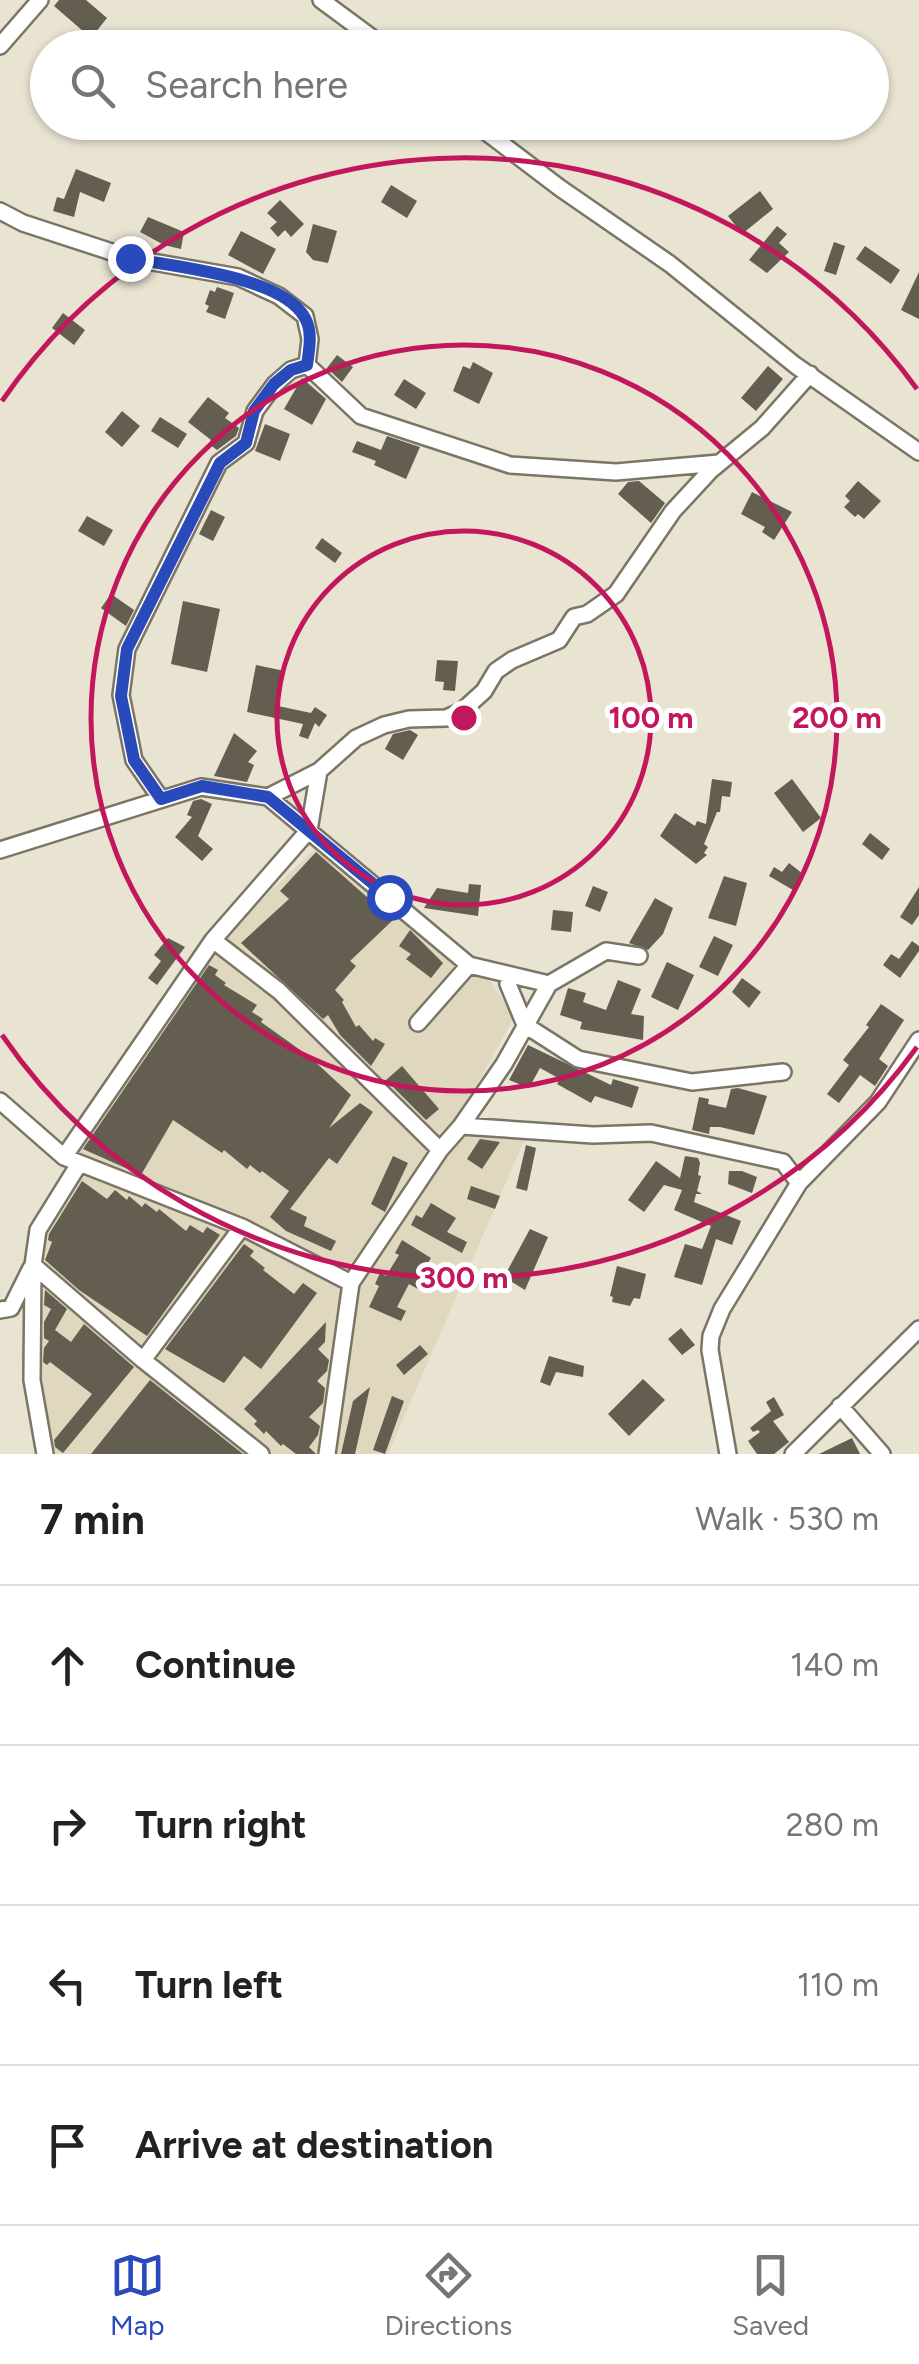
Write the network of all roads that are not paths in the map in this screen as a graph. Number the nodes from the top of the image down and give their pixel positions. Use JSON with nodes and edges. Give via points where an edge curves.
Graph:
{"nodes":[{"id":1,"x":40,"y":0,"type":"edge"},
{"id":2,"x":321,"y":0,"type":"edge"},
{"id":3,"x":362,"y":30,"type":"edge"},
{"id":4,"x":0,"y":46,"type":"edge"},
{"id":5,"x":497,"y":140,"type":"edge"},
{"id":6,"x":0,"y":211,"type":"edge"},
{"id":7,"x":307,"y":365,"type":"junction"},
{"id":8,"x":810,"y":374,"type":"junction"},
{"id":9,"x":919,"y":452,"type":"edge"},
{"id":10,"x":720,"y":463,"type":"junction"},
{"id":11,"x":319,"y":771,"type":"junction"},
{"id":12,"x":268,"y":797,"type":"junction"},
{"id":13,"x":161,"y":799,"type":"junction"},
{"id":14,"x":309,"y":830,"type":"junction"},
{"id":15,"x":0,"y":850,"type":"edge"},
{"id":16,"x":212,"y":940,"type":"junction"},
{"id":17,"x":639,"y":956,"type":"dead end"},
{"id":18,"x":468,"y":965,"type":"junction"},
{"id":19,"x":508,"y":984,"type":"dead end"},
{"id":20,"x":549,"y":984,"type":"junction"},
{"id":21,"x":418,"y":1022,"type":"dead end"},
{"id":22,"x":525,"y":1025,"type":"junction"},
{"id":23,"x":919,"y":1040,"type":"edge"},
{"id":24,"x":783,"y":1072,"type":"dead end"},
{"id":25,"x":0,"y":1101,"type":"edge"},
{"id":26,"x":461,"y":1126,"type":"junction"},
{"id":27,"x":440,"y":1150,"type":"junction"},
{"id":28,"x":71,"y":1160,"type":"junction"},
{"id":29,"x":799,"y":1183,"type":"junction"},
{"id":30,"x":242,"y":1227,"type":"junction"},
{"id":31,"x":33,"y":1264,"type":"junction"},
{"id":32,"x":351,"y":1282,"type":"junction"},
{"id":33,"x":0,"y":1310,"type":"edge"},
{"id":34,"x":919,"y":1330,"type":"edge"},
{"id":35,"x":143,"y":1360,"type":"junction"},
{"id":36,"x":840,"y":1406,"type":"junction"},
{"id":37,"x":44,"y":1454,"type":"edge"},
{"id":38,"x":261,"y":1454,"type":"edge"},
{"id":39,"x":327,"y":1454,"type":"edge"},
{"id":40,"x":728,"y":1454,"type":"edge"},
{"id":41,"x":793,"y":1454,"type":"edge"},
{"id":42,"x":882,"y":1454,"type":"edge"}],
"edges":[{"from":1,"to":4,"type":"street"},
{"from":2,"to":3,"type":"street"},
{"from":5,"to":8,"type":"street"},
{"from":6,"to":7,"type":"street","via":[[130,258],[238,278],[267,290],[305,316]]},
{"from":7,"to":10,"type":"street","via":[[361,416],[510,465],[616,472]]},
{"from":7,"to":13,"type":"street","via":[[274,384],[254,411],[246,443],[220,463],[127,649],[121,696],[134,760]]},
{"from":8,"to":9,"type":"street"},
{"from":8,"to":10,"type":"street"},
{"from":10,"to":11,"type":"street","via":[[673,510],[616,594],[574,616],[559,640],[496,671],[462,711],[384,725],[356,738]]},
{"from":11,"to":12,"type":"street"},
{"from":11,"to":14,"type":"street"},
{"from":12,"to":13,"type":"street","via":[[202,786]]},
{"from":12,"to":14,"type":"street"},
{"from":13,"to":15,"type":"street"},
{"from":14,"to":16,"type":"street"},
{"from":14,"to":18,"type":"street"},
{"from":16,"to":27,"type":"street","via":[[279,991]]},
{"from":16,"to":28,"type":"street"},
{"from":17,"to":20,"type":"street","via":[[606,952]]},
{"from":18,"to":20,"type":"street"},
{"from":18,"to":21,"type":"street"},
{"from":19,"to":22,"type":"street"},
{"from":20,"to":22,"type":"street"},
{"from":22,"to":24,"type":"street","via":[[578,1058],[682,1080]]},
{"from":22,"to":26,"type":"street"},
{"from":23,"to":29,"type":"street","via":[[878,1102]]},
{"from":25,"to":28,"type":"street"},
{"from":26,"to":27,"type":"street"},
{"from":26,"to":29,"type":"street","via":[[651,1133],[783,1162]]},
{"from":27,"to":32,"type":"street"},
{"from":28,"to":30,"type":"street"},
{"from":28,"to":31,"type":"street","via":[[38,1230]]},
{"from":29,"to":40,"type":"street","via":[[711,1336]]},
{"from":30,"to":32,"type":"street"},
{"from":30,"to":35,"type":"street"},
{"from":31,"to":33,"type":"street","via":[[12,1308]]},
{"from":31,"to":35,"type":"street"},
{"from":31,"to":37,"type":"street","via":[[32,1380]]},
{"from":32,"to":39,"type":"street"},
{"from":34,"to":36,"type":"street"},
{"from":35,"to":38,"type":"street"},
{"from":36,"to":41,"type":"street"},
{"from":36,"to":42,"type":"street"}]}
